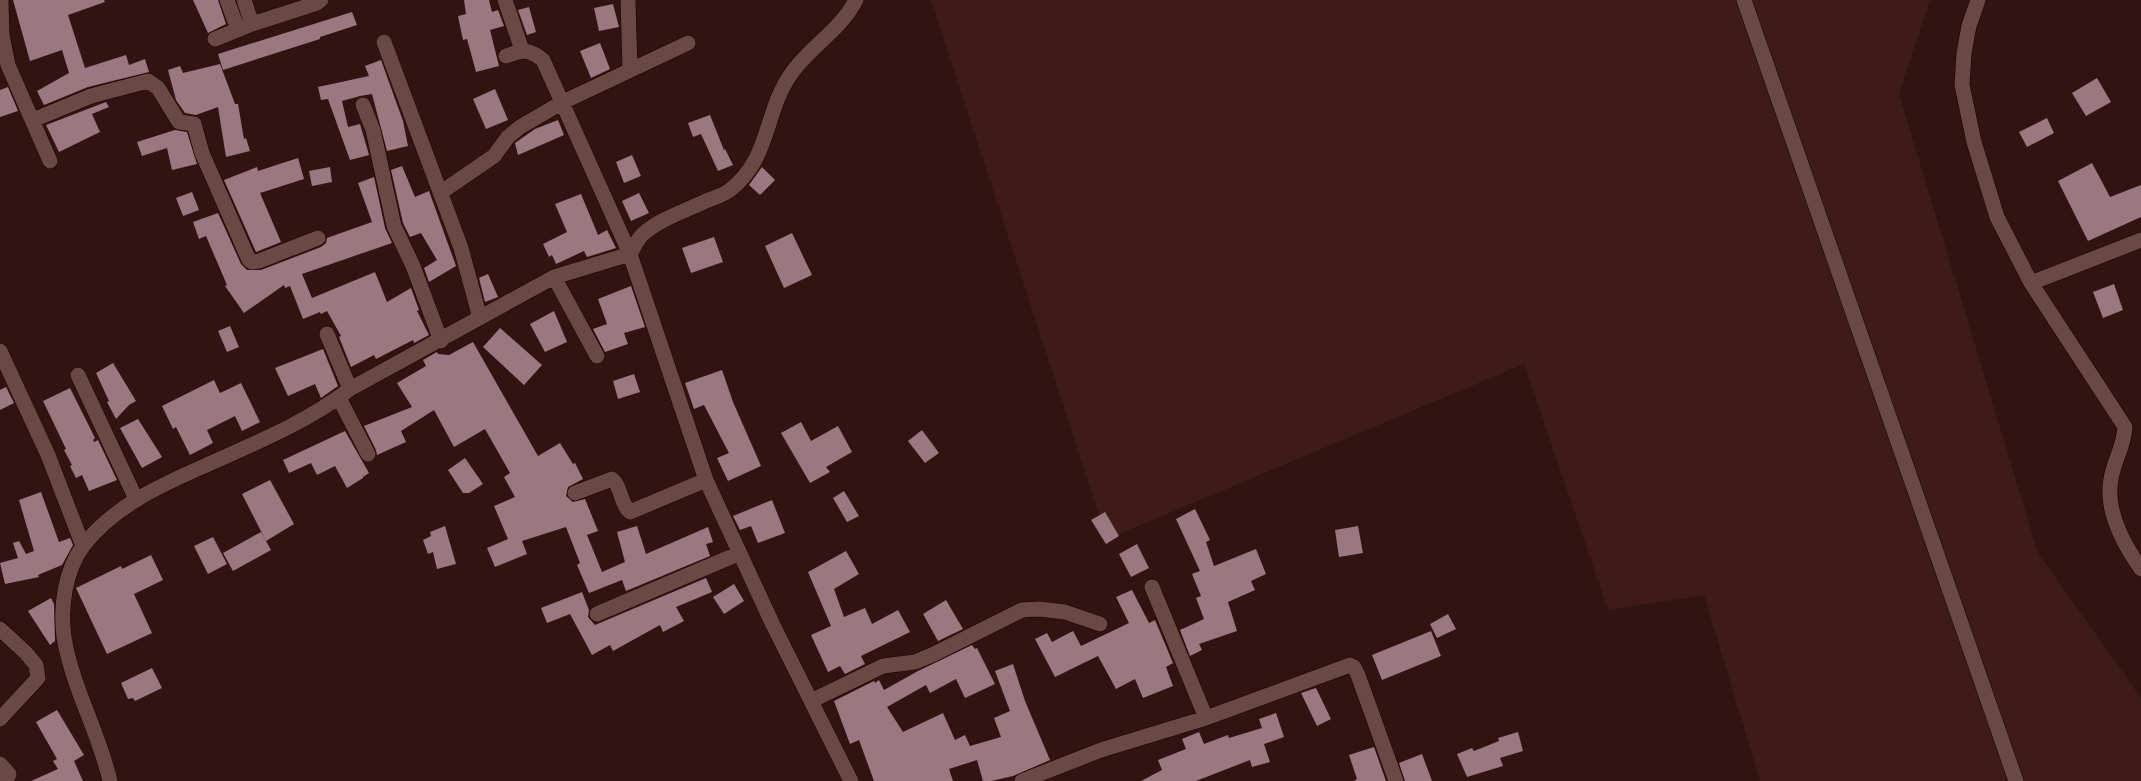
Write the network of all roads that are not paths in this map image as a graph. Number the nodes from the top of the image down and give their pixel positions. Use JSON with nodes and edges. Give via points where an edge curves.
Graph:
{"nodes":[{"id":1,"x":1,"y":0,"type":"edge"},
{"id":2,"x":227,"y":0,"type":"edge"},
{"id":3,"x":244,"y":0,"type":"edge"},
{"id":4,"x":321,"y":0,"type":"edge"},
{"id":5,"x":505,"y":0,"type":"edge"},
{"id":6,"x":628,"y":0,"type":"edge"},
{"id":7,"x":856,"y":0,"type":"edge"},
{"id":8,"x":1744,"y":0,"type":"edge"},
{"id":9,"x":1978,"y":0,"type":"edge"},
{"id":10,"x":1,"y":21,"type":"edge"},
{"id":11,"x":252,"y":24,"type":"junction"},
{"id":12,"x":238,"y":30,"type":"junction"},
{"id":13,"x":215,"y":39,"type":"dead end"},
{"id":14,"x":384,"y":42,"type":"dead end"},
{"id":15,"x":688,"y":43,"type":"dead end"},
{"id":16,"x":522,"y":50,"type":"junction"},
{"id":17,"x":506,"y":56,"type":"dead end"},
{"id":18,"x":630,"y":70,"type":"junction"},
{"id":19,"x":563,"y":102,"type":"junction"},
{"id":20,"x":363,"y":105,"type":"dead end"},
{"id":21,"x":33,"y":120,"type":"junction"},
{"id":22,"x":50,"y":162,"type":"dead end"},
{"id":23,"x":440,"y":193,"type":"junction"},
{"id":24,"x":318,"y":238,"type":"dead end"},
{"id":25,"x":2141,"y":240,"type":"edge"},
{"id":26,"x":630,"y":254,"type":"junction"},
{"id":27,"x":554,"y":277,"type":"junction"},
{"id":28,"x":2031,"y":284,"type":"junction"},
{"id":29,"x":480,"y":318,"type":"junction"},
{"id":30,"x":327,"y":334,"type":"dead end"},
{"id":31,"x":441,"y":341,"type":"junction"},
{"id":32,"x":0,"y":351,"type":"edge"},
{"id":33,"x":597,"y":356,"type":"dead end"},
{"id":34,"x":78,"y":375,"type":"dead end"},
{"id":35,"x":344,"y":394,"type":"junction"},
{"id":36,"x":368,"y":454,"type":"dead end"},
{"id":37,"x":706,"y":480,"type":"junction"},
{"id":38,"x":576,"y":493,"type":"dead end"},
{"id":39,"x":136,"y":499,"type":"junction"},
{"id":40,"x":83,"y":546,"type":"junction"},
{"id":41,"x":740,"y":553,"type":"junction"},
{"id":42,"x":2141,"y":569,"type":"edge"},
{"id":43,"x":1152,"y":586,"type":"dead end"},
{"id":44,"x":597,"y":614,"type":"dead end"},
{"id":45,"x":1100,"y":624,"type":"dead end"},
{"id":46,"x":0,"y":629,"type":"edge"},
{"id":47,"x":811,"y":701,"type":"junction"},
{"id":48,"x":1206,"y":718,"type":"junction"},
{"id":49,"x":0,"y":719,"type":"edge"},
{"id":50,"x":0,"y":764,"type":"edge"},
{"id":51,"x":6,"y":781,"type":"edge"},
{"id":52,"x":110,"y":781,"type":"edge"},
{"id":53,"x":851,"y":781,"type":"edge"},
{"id":54,"x":1022,"y":781,"type":"edge"},
{"id":55,"x":1396,"y":781,"type":"edge"},
{"id":56,"x":2016,"y":781,"type":"edge"}],
"edges":[{"from":1,"to":10,"type":"street"},
{"from":2,"to":12,"type":"street"},
{"from":3,"to":11,"type":"street"},
{"from":4,"to":11,"type":"street"},
{"from":5,"to":16,"type":"street"},
{"from":6,"to":18,"type":"street"},
{"from":7,"to":26,"type":"street","via":[[840,23],[790,74],[760,154],[746,174],[729,191],[654,226],[642,236]]},
{"from":8,"to":56,"type":"street"},
{"from":9,"to":28,"type":"street","via":[[1969,26],[1962,85],[1974,142],[1997,217]]},
{"from":10,"to":21,"type":"street","via":[[8,65]]},
{"from":11,"to":12,"type":"street"},
{"from":12,"to":13,"type":"street"},
{"from":14,"to":23,"type":"street"},
{"from":15,"to":18,"type":"street"},
{"from":16,"to":17,"type":"street"},
{"from":16,"to":19,"type":"street","via":[[543,60]]},
{"from":18,"to":19,"type":"street"},
{"from":19,"to":23,"type":"street","via":[[520,127],[494,156]]},
{"from":19,"to":26,"type":"street"},
{"from":20,"to":31,"type":"street","via":[[373,130],[394,226]]},
{"from":21,"to":22,"type":"street"},
{"from":21,"to":24,"type":"street","via":[[91,96],[148,81],[158,88],[179,122],[194,124],[202,154],[249,260],[259,261]]},
{"from":23,"to":29,"type":"street","via":[[461,248]]},
{"from":25,"to":28,"type":"street"},
{"from":26,"to":27,"type":"street"},
{"from":26,"to":37,"type":"street"},
{"from":27,"to":29,"type":"street"},
{"from":27,"to":33,"type":"street"},
{"from":28,"to":42,"type":"street","via":[[2125,427],[2124,442],[2111,477],[2109,493],[2125,547]]},
{"from":29,"to":31,"type":"street"},
{"from":30,"to":35,"type":"street"},
{"from":31,"to":35,"type":"street"},
{"from":32,"to":40,"type":"street","via":[[48,455]]},
{"from":34,"to":39,"type":"street"},
{"from":35,"to":36,"type":"street"},
{"from":35,"to":39,"type":"street","via":[[278,433]]},
{"from":37,"to":38,"type":"street","via":[[630,512],[612,480]]},
{"from":37,"to":41,"type":"street"},
{"from":39,"to":40,"type":"street"},
{"from":40,"to":52,"type":"street","via":[[70,569],[65,590],[64,636]]},
{"from":41,"to":44,"type":"street"},
{"from":41,"to":47,"type":"street"},
{"from":43,"to":48,"type":"street"},
{"from":45,"to":47,"type":"street","via":[[1065,612],[1022,610],[939,652],[915,662],[883,666]]},
{"from":46,"to":49,"type":"street","via":[[36,665],[38,678]]},
{"from":47,"to":53,"type":"street"},
{"from":48,"to":54,"type":"street","via":[[1101,750]]},
{"from":48,"to":55,"type":"street","via":[[1352,665]]},
{"from":50,"to":51,"type":"street","via":[[9,774]]}]}
